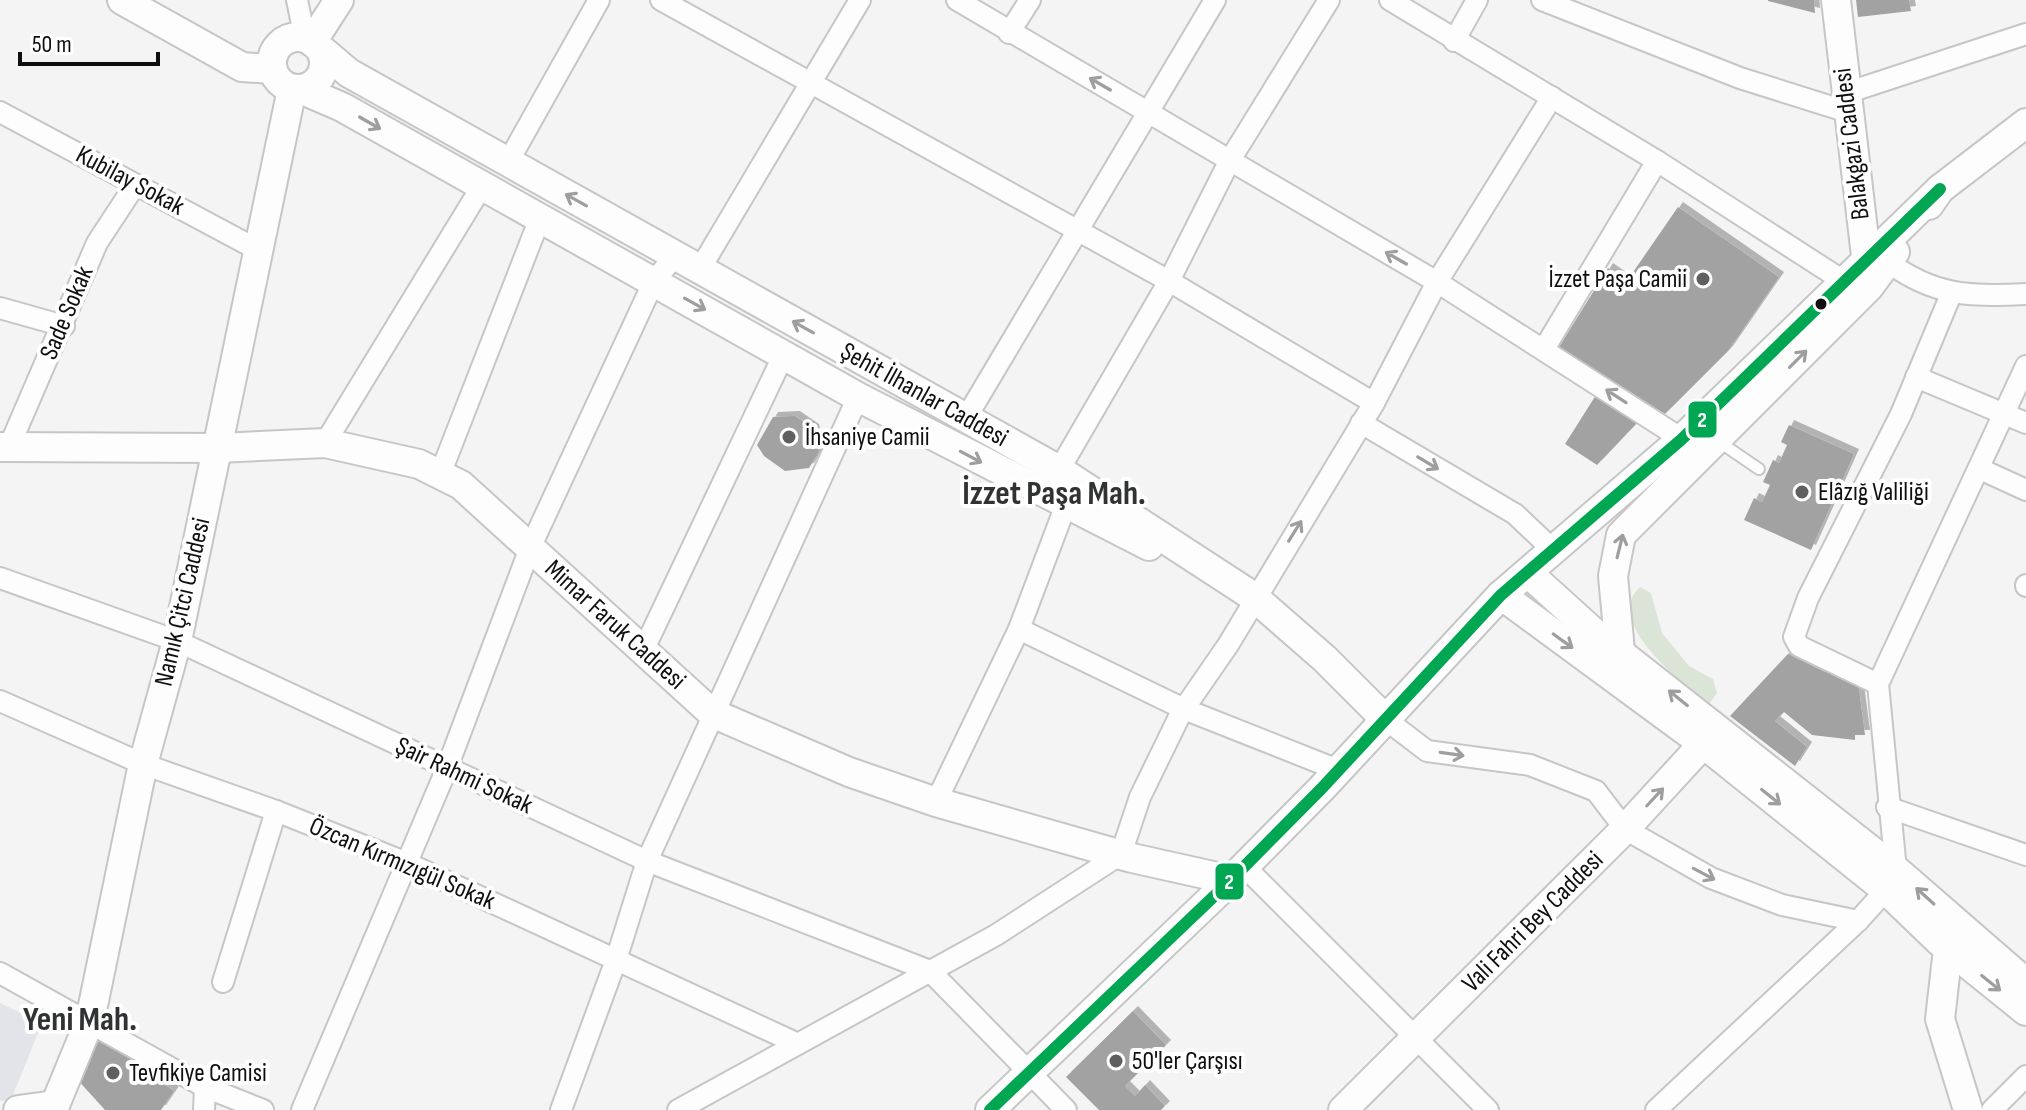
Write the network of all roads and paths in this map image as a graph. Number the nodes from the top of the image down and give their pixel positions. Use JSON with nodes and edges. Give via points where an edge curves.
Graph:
{"nodes":[{"id":1,"x":122,"y":0,"type":"edge"},
{"id":2,"x":297,"y":0,"type":"edge"},
{"id":3,"x":339,"y":0,"type":"edge"},
{"id":4,"x":599,"y":0,"type":"edge"},
{"id":5,"x":661,"y":0,"type":"edge"},
{"id":6,"x":860,"y":0,"type":"edge"},
{"id":7,"x":957,"y":0,"type":"edge"},
{"id":8,"x":1030,"y":0,"type":"edge"},
{"id":9,"x":1215,"y":0,"type":"edge"},
{"id":10,"x":1329,"y":0,"type":"edge"},
{"id":11,"x":1390,"y":0,"type":"edge"},
{"id":12,"x":1477,"y":0,"type":"edge"},
{"id":13,"x":1542,"y":0,"type":"edge"},
{"id":14,"x":1836,"y":0,"type":"edge"},
{"id":15,"x":1009,"y":33,"type":"junction"},
{"id":16,"x":2026,"y":34,"type":"edge"},
{"id":17,"x":1454,"y":41,"type":"junction"},
{"id":18,"x":311,"y":42,"type":"junction"},
{"id":19,"x":272,"y":69,"type":"junction"},
{"id":20,"x":810,"y":82,"type":"junction"},
{"id":21,"x":296,"y":89,"type":"junction"},
{"id":22,"x":1552,"y":97,"type":"junction"},
{"id":23,"x":1847,"y":103,"type":"junction"},
{"id":24,"x":1147,"y":111,"type":"junction"},
{"id":25,"x":0,"y":112,"type":"edge"},
{"id":26,"x":2026,"y":123,"type":"edge"},
{"id":27,"x":1230,"y":160,"type":"junction"},
{"id":28,"x":1657,"y":161,"type":"junction"},
{"id":29,"x":508,"y":162,"type":"junction"},
{"id":30,"x":135,"y":185,"type":"junction"},
{"id":31,"x":482,"y":186,"type":"junction"},
{"id":32,"x":540,"y":218,"type":"junction"},
{"id":33,"x":1080,"y":232,"type":"junction"},
{"id":34,"x":260,"y":251,"type":"junction"},
{"id":35,"x":687,"y":262,"type":"junction"},
{"id":36,"x":1867,"y":273,"type":"junction"},
{"id":37,"x":654,"y":281,"type":"junction"},
{"id":38,"x":1169,"y":281,"type":"junction"},
{"id":39,"x":1437,"y":282,"type":"junction"},
{"id":40,"x":1952,"y":292,"type":"junction"},
{"id":41,"x":2026,"y":294,"type":"edge"},
{"id":42,"x":0,"y":308,"type":"edge"},
{"id":43,"x":64,"y":326,"type":"junction"},
{"id":44,"x":1544,"y":349,"type":"junction"},
{"id":45,"x":784,"y":354,"type":"junction"},
{"id":46,"x":2026,"y":366,"type":"edge"},
{"id":47,"x":1916,"y":377,"type":"junction"},
{"id":48,"x":858,"y":397,"type":"junction"},
{"id":49,"x":1374,"y":403,"type":"junction"},
{"id":50,"x":2004,"y":413,"type":"junction"},
{"id":51,"x":966,"y":418,"type":"junction"},
{"id":52,"x":1361,"y":423,"type":"junction"},
{"id":53,"x":2026,"y":423,"type":"edge"},
{"id":54,"x":1682,"y":439,"type":"junction"},
{"id":55,"x":1716,"y":440,"type":"junction"},
{"id":56,"x":325,"y":443,"type":"junction"},
{"id":57,"x":5,"y":447,"type":"edge"},
{"id":58,"x":218,"y":448,"type":"junction"},
{"id":59,"x":1759,"y":469,"type":"dead end"},
{"id":60,"x":1980,"y":469,"type":"junction"},
{"id":61,"x":441,"y":472,"type":"junction"},
{"id":62,"x":1066,"y":486,"type":"junction"},
{"id":63,"x":2026,"y":490,"type":"edge"},
{"id":64,"x":530,"y":548,"type":"junction"},
{"id":65,"x":1553,"y":550,"type":"junction"},
{"id":66,"x":1528,"y":573,"type":"junction"},
{"id":67,"x":0,"y":578,"type":"edge"},
{"id":68,"x":1501,"y":595,"type":"junction"},
{"id":69,"x":1254,"y":597,"type":"junction"},
{"id":70,"x":1019,"y":629,"type":"junction"},
{"id":71,"x":177,"y":641,"type":"junction"},
{"id":72,"x":643,"y":651,"type":"junction"},
{"id":73,"x":1620,"y":651,"type":"junction"},
{"id":74,"x":1878,"y":684,"type":"junction"},
{"id":75,"x":0,"y":701,"type":"edge"},
{"id":76,"x":1184,"y":709,"type":"junction"},
{"id":77,"x":712,"y":713,"type":"junction"},
{"id":78,"x":1385,"y":719,"type":"junction"},
{"id":79,"x":1711,"y":737,"type":"junction"},
{"id":80,"x":143,"y":764,"type":"junction"},
{"id":81,"x":447,"y":768,"type":"junction"},
{"id":82,"x":1338,"y":770,"type":"junction"},
{"id":83,"x":936,"y":802,"type":"junction"},
{"id":84,"x":1887,"y":807,"type":"junction"},
{"id":85,"x":276,"y":811,"type":"junction"},
{"id":86,"x":1625,"y":829,"type":"junction"},
{"id":87,"x":1121,"y":854,"type":"junction"},
{"id":88,"x":2026,"y":855,"type":"edge"},
{"id":89,"x":647,"y":861,"type":"junction"},
{"id":90,"x":407,"y":863,"type":"junction"},
{"id":91,"x":1237,"y":873,"type":"junction"},
{"id":92,"x":1891,"y":880,"type":"junction"},
{"id":93,"x":1858,"y":921,"type":"junction"},
{"id":94,"x":1955,"y":942,"type":"junction"},
{"id":95,"x":616,"y":960,"type":"junction"},
{"id":96,"x":930,"y":971,"type":"junction"},
{"id":97,"x":0,"y":973,"type":"edge"},
{"id":98,"x":223,"y":982,"type":"dead end"},
{"id":99,"x":2026,"y":983,"type":"edge"},
{"id":100,"x":2026,"y":1011,"type":"edge"},
{"id":101,"x":90,"y":1020,"type":"junction"},
{"id":102,"x":1415,"y":1038,"type":"junction"},
{"id":103,"x":798,"y":1044,"type":"junction"},
{"id":104,"x":1029,"y":1073,"type":"junction"},
{"id":105,"x":2026,"y":1076,"type":"edge"},
{"id":106,"x":205,"y":1087,"type":"junction"},
{"id":107,"x":54,"y":1107,"type":"edge"},
{"id":108,"x":18,"y":1110,"type":"edge"},
{"id":109,"x":204,"y":1110,"type":"edge"},
{"id":110,"x":263,"y":1110,"type":"edge"},
{"id":111,"x":302,"y":1110,"type":"edge"},
{"id":112,"x":561,"y":1110,"type":"edge"},
{"id":113,"x":678,"y":1110,"type":"edge"},
{"id":114,"x":990,"y":1110,"type":"edge"},
{"id":115,"x":1066,"y":1110,"type":"edge"},
{"id":116,"x":1343,"y":1110,"type":"edge"},
{"id":117,"x":1488,"y":1110,"type":"edge"},
{"id":118,"x":1656,"y":1110,"type":"edge"},
{"id":119,"x":1968,"y":1110,"type":"edge"},
{"id":120,"x":1992,"y":1110,"type":"edge"}],
"edges":[{"from":1,"to":19,"type":"street","via":[[242,67]]},
{"from":2,"to":18,"type":"street"},
{"from":3,"to":18,"type":"street"},
{"from":4,"to":29,"type":"street"},
{"from":5,"to":20,"type":"street"},
{"from":6,"to":20,"type":"street"},
{"from":7,"to":15,"type":"street"},
{"from":8,"to":15,"type":"street"},
{"from":9,"to":24,"type":"street"},
{"from":10,"to":27,"type":"street"},
{"from":11,"to":17,"type":"street"},
{"from":12,"to":17,"type":"street"},
{"from":13,"to":23,"type":"street","via":[[1740,78]]},
{"from":14,"to":23,"type":"street","name":"Balakgazi Caddesi"},
{"from":24,"to":15,"type":"street","one_way":true},
{"from":16,"to":23,"type":"street"},
{"from":17,"to":22,"type":"street"},
{"from":18,"to":19,"type":"street","via":[[290,39],[278,47]]},
{"from":18,"to":21,"type":"street","via":[[323,58],[322,71],[314,83]]},
{"from":18,"to":29,"type":"street","name":"Şehit İlhanlar Caddesi","via":[[349,73]]},
{"from":19,"to":21,"type":"street","via":[[279,82]]},
{"from":20,"to":33,"type":"street"},
{"from":20,"to":35,"type":"street"},
{"from":21,"to":31,"type":"street","name":"Şehit İlhanlar Caddesi","one_way":true,"via":[[342,107]]},
{"from":21,"to":34,"type":"street","name":"Namık Çitci Caddesi"},
{"from":22,"to":28,"type":"street"},
{"from":22,"to":39,"type":"street"},
{"from":23,"to":36,"type":"street","name":"Balakgazi Caddesi"},
{"from":24,"to":27,"type":"street"},
{"from":24,"to":33,"type":"street"},
{"from":25,"to":30,"type":"street","name":"Kubilay Sokak"},
{"from":26,"to":36,"type":"street","via":[[1940,189]]},
{"from":27,"to":38,"type":"street"},
{"from":39,"to":27,"type":"street","one_way":true},
{"from":28,"to":36,"type":"street"},
{"from":28,"to":44,"type":"street"},
{"from":35,"to":29,"type":"street","name":"Şehit İlhanlar Caddesi","one_way":true},
{"from":30,"to":34,"type":"street","name":"Kubilay Sokak"},
{"from":30,"to":43,"type":"street","name":"Sade Sokak","via":[[97,243]]},
{"from":31,"to":32,"type":"street","name":"Şehit İlhanlar Caddesi"},
{"from":31,"to":56,"type":"street"},
{"from":32,"to":37,"type":"street","name":"Şehit İlhanlar Caddesi"},
{"from":32,"to":61,"type":"street"},
{"from":33,"to":38,"type":"street"},
{"from":33,"to":51,"type":"street"},
{"from":34,"to":58,"type":"street","name":"Namık Çitci Caddesi"},
{"from":35,"to":37,"type":"street"},
{"from":51,"to":35,"type":"street","name":"Şehit İlhanlar Caddesi","one_way":true},
{"from":36,"to":40,"type":"street"},
{"from":36,"to":54,"type":"street"},
{"from":55,"to":36,"type":"street","one_way":true},
{"from":37,"to":45,"type":"street","name":"Şehit İlhanlar Caddesi","one_way":true},
{"from":37,"to":64,"type":"street"},
{"from":38,"to":49,"type":"street"},
{"from":38,"to":62,"type":"street"},
{"from":39,"to":44,"type":"street"},
{"from":39,"to":49,"type":"street"},
{"from":40,"to":41,"type":"street"},
{"from":40,"to":47,"type":"street"},
{"from":42,"to":43,"type":"street"},
{"from":43,"to":57,"type":"street","name":"Sade Sokak"},
{"from":54,"to":44,"type":"street","one_way":true},
{"from":45,"to":48,"type":"street","name":"Şehit İlhanlar Caddesi"},
{"from":45,"to":72,"type":"street"},
{"from":46,"to":50,"type":"street"},
{"from":47,"to":50,"type":"street"},
{"from":47,"to":74,"type":"street","via":[[1794,637],[1799,646]]},
{"from":48,"to":62,"type":"street","name":"Şehit İlhanlar Caddesi","one_way":true},
{"from":48,"to":77,"type":"street"},
{"from":49,"to":52,"type":"street"},
{"from":50,"to":53,"type":"street"},
{"from":50,"to":60,"type":"street"},
{"from":51,"to":62,"type":"street","name":"Şehit İlhanlar Caddesi"},
{"from":52,"to":65,"type":"street","one_way":true,"via":[[1515,514]]},
{"from":69,"to":52,"type":"street","one_way":true},
{"from":54,"to":65,"type":"street"},
{"from":55,"to":59,"type":"lane"},
{"from":73,"to":55,"type":"street","one_way":true,"via":[[1613,576],[1621,535]]},
{"from":56,"to":58,"type":"street","name":"Mimar Faruk Caddesi"},
{"from":56,"to":61,"type":"street","name":"Mimar Faruk Caddesi"},
{"from":57,"to":58,"type":"street","name":"Mimar Faruk Caddesi"},
{"from":58,"to":71,"type":"street","name":"Namık Çitci Caddesi"},
{"from":60,"to":63,"type":"street"},
{"from":60,"to":74,"type":"street"},
{"from":61,"to":64,"type":"street","name":"Mimar Faruk Caddesi","via":[[499,516]]},
{"from":62,"to":69,"type":"street","name":"Şehit İlhanlar Caddesi"},
{"from":62,"to":70,"type":"street"},
{"from":64,"to":72,"type":"street","name":"Mimar Faruk Caddesi"},
{"from":64,"to":81,"type":"street"},
{"from":65,"to":66,"type":"street"},
{"from":66,"to":68,"type":"street"},
{"from":66,"to":73,"type":"street"},
{"from":67,"to":71,"type":"street","name":"Şair Rahmi Sokak"},
{"from":68,"to":78,"type":"street"},
{"from":68,"to":79,"type":"street","one_way":true},
{"from":69,"to":76,"type":"street"},
{"from":69,"to":78,"type":"street","name":"Şehit İlhanlar Caddesi"},
{"from":70,"to":76,"type":"street"},
{"from":70,"to":83,"type":"street"},
{"from":71,"to":80,"type":"street","name":"Namık Çitci Caddesi"},
{"from":71,"to":81,"type":"street","name":"Şair Rahmi Sokak"},
{"from":72,"to":77,"type":"street","name":"Mimar Faruk Caddesi"},
{"from":79,"to":73,"type":"street","one_way":true},
{"from":74,"to":84,"type":"street"},
{"from":75,"to":80,"type":"street","name":"Özcan Kırmızıgül Sokak"},
{"from":76,"to":82,"type":"street"},
{"from":76,"to":87,"type":"street","via":[[1140,797]]},
{"from":77,"to":83,"type":"street","name":"Mimar Faruk Caddesi","via":[[849,772]]},
{"from":77,"to":89,"type":"street"},
{"from":78,"to":82,"type":"street"},
{"from":78,"to":86,"type":"street","one_way":true,"via":[[1427,751],[1530,765],[1596,791]]},
{"from":86,"to":79,"type":"street","name":"Vali Fahri Bey Caddesi","one_way":true},
{"from":79,"to":92,"type":"street"},
{"from":80,"to":85,"type":"street","name":"Özcan Kırmızıgül Sokak"},
{"from":80,"to":101,"type":"street","name":"Namık Çitci Caddesi"},
{"from":81,"to":89,"type":"street","name":"Şair Rahmi Sokak"},
{"from":81,"to":90,"type":"street"},
{"from":82,"to":91,"type":"street"},
{"from":83,"to":87,"type":"street","name":"Mimar Faruk Caddesi"},
{"from":84,"to":88,"type":"street"},
{"from":84,"to":92,"type":"street"},
{"from":85,"to":90,"type":"street","name":"Özcan Kırmızıgül Sokak"},
{"from":85,"to":98,"type":"street"},
{"from":86,"to":93,"type":"street","one_way":true,"via":[[1711,878],[1782,905]]},
{"from":86,"to":102,"type":"street","name":"Vali Fahri Bey Caddesi"},
{"from":87,"to":91,"type":"street","name":"Mimar Faruk Caddesi"},
{"from":87,"to":96,"type":"street"},
{"from":89,"to":95,"type":"street"},
{"from":89,"to":96,"type":"street","name":"Şair Rahmi Sokak"},
{"from":90,"to":95,"type":"street","name":"Özcan Kırmızıgül Sokak"},
{"from":90,"to":111,"type":"street"},
{"from":91,"to":102,"type":"street"},
{"from":91,"to":104,"type":"street"},
{"from":92,"to":93,"type":"street"},
{"from":92,"to":94,"type":"street"},
{"from":93,"to":118,"type":"street"},
{"from":94,"to":99,"type":"street"},
{"from":94,"to":100,"type":"street","one_way":true},
{"from":94,"to":119,"type":"street","via":[[1940,1019]]},
{"from":95,"to":103,"type":"street","name":"Özcan Kırmızıgül Sokak"},
{"from":95,"to":112,"type":"street"},
{"from":96,"to":103,"type":"street"},
{"from":96,"to":104,"type":"street"},
{"from":97,"to":101,"type":"street"},
{"from":101,"to":106,"type":"street"},
{"from":101,"to":107,"type":"street","name":"Namık Çitci Caddesi"},
{"from":102,"to":116,"type":"street","name":"Vali Fahri Bey Caddesi"},
{"from":102,"to":117,"type":"street"},
{"from":103,"to":113,"type":"street"},
{"from":104,"to":114,"type":"street"},
{"from":104,"to":115,"type":"street"},
{"from":105,"to":120,"type":"street"},
{"from":106,"to":109,"type":"street"},
{"from":106,"to":110,"type":"street"},
{"from":107,"to":108,"type":"street"}]}
